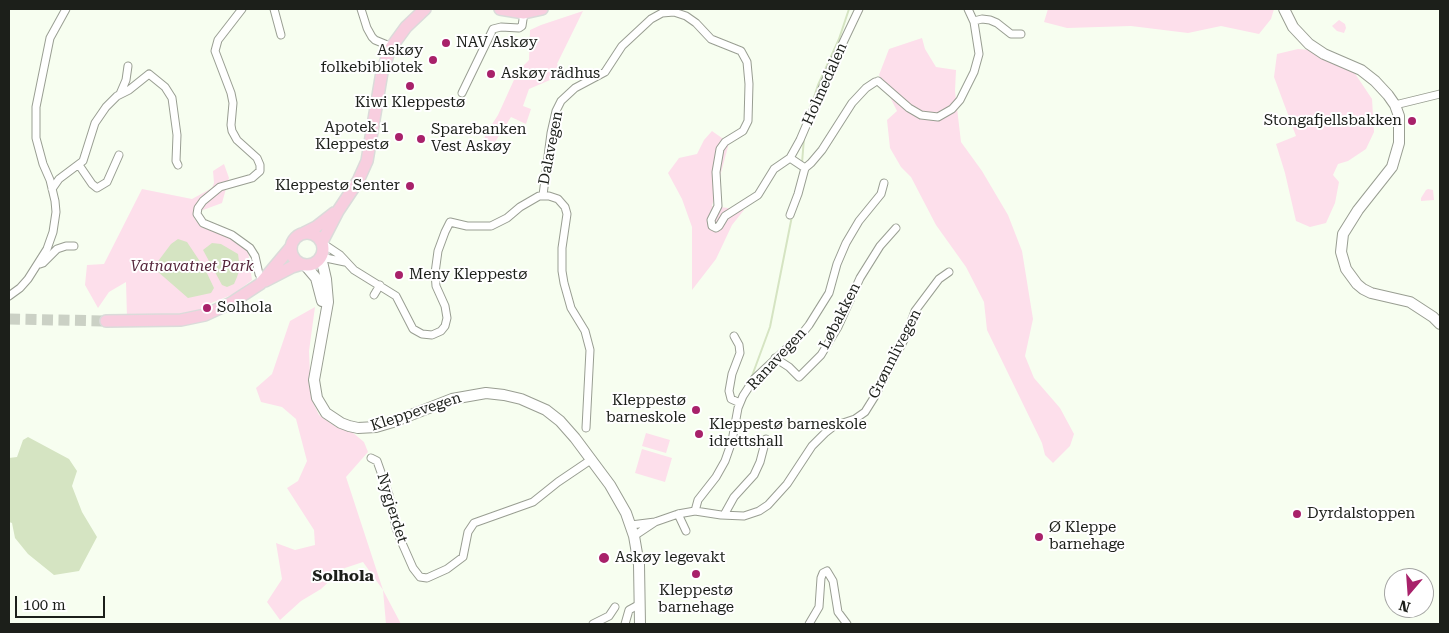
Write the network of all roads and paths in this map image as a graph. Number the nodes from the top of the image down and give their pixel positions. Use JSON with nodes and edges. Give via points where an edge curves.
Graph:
{"nodes":[{"id":1,"x":66,"y":9,"type":"edge"},
{"id":2,"x":242,"y":9,"type":"edge"},
{"id":3,"x":274,"y":9,"type":"edge"},
{"id":4,"x":361,"y":9,"type":"edge"},
{"id":5,"x":425,"y":9,"type":"edge"},
{"id":6,"x":500,"y":9,"type":"edge"},
{"id":7,"x":542,"y":9,"type":"edge"},
{"id":8,"x":859,"y":9,"type":"edge"},
{"id":9,"x":968,"y":9,"type":"edge"},
{"id":10,"x":1284,"y":9,"type":"edge"},
{"id":11,"x":418,"y":13,"type":"edge"},
{"id":12,"x":524,"y":13,"type":"junction"},
{"id":13,"x":974,"y":21,"type":"junction"},
{"id":14,"x":1021,"y":34,"type":"dead end"},
{"id":15,"x":280,"y":35,"type":"dead end"},
{"id":16,"x":392,"y":47,"type":"junction"},
{"id":17,"x":128,"y":66,"type":"dead end"},
{"id":18,"x":462,"y":93,"type":"dead end"},
{"id":19,"x":120,"y":94,"type":"junction"},
{"id":20,"x":1440,"y":94,"type":"edge"},
{"id":21,"x":1395,"y":105,"type":"junction"},
{"id":22,"x":119,"y":155,"type":"dead end"},
{"id":23,"x":790,"y":158,"type":"junction"},
{"id":24,"x":78,"y":165,"type":"junction"},
{"id":25,"x":178,"y":165,"type":"dead end"},
{"id":26,"x":717,"y":167,"type":"joint"},
{"id":27,"x":805,"y":168,"type":"junction"},
{"id":28,"x":884,"y":183,"type":"dead end"},
{"id":29,"x":52,"y":188,"type":"junction"},
{"id":30,"x":543,"y":195,"type":"junction"},
{"id":31,"x":338,"y":211,"type":"junction"},
{"id":32,"x":790,"y":215,"type":"dead end"},
{"id":33,"x":896,"y":228,"type":"dead end"},
{"id":34,"x":304,"y":233,"type":"junction"},
{"id":35,"x":322,"y":243,"type":"junction"},
{"id":36,"x":74,"y":246,"type":"dead end"},
{"id":37,"x":291,"y":247,"type":"junction"},
{"id":38,"x":321,"y":257,"type":"junction"},
{"id":39,"x":345,"y":262,"type":"junction"},
{"id":40,"x":304,"y":264,"type":"junction"},
{"id":41,"x":37,"y":265,"type":"junction"},
{"id":42,"x":949,"y":272,"type":"dead end"},
{"id":43,"x":263,"y":281,"type":"junction"},
{"id":44,"x":380,"y":285,"type":"junction"},
{"id":45,"x":374,"y":295,"type":"dead end"},
{"id":46,"x":9,"y":296,"type":"edge"},
{"id":47,"x":325,"y":314,"type":"junction"},
{"id":48,"x":106,"y":321,"type":"tunnel mouth"},
{"id":49,"x":1440,"y":324,"type":"edge"},
{"id":50,"x":734,"y":336,"type":"dead end"},
{"id":51,"x":775,"y":358,"type":"junction"},
{"id":52,"x":740,"y":403,"type":"junction"},
{"id":53,"x":586,"y":428,"type":"dead end"},
{"id":54,"x":766,"y":439,"type":"dead end"},
{"id":55,"x":371,"y":458,"type":"dead end"},
{"id":56,"x":592,"y":460,"type":"junction"},
{"id":57,"x":695,"y":511,"type":"junction"},
{"id":58,"x":678,"y":514,"type":"junction"},
{"id":59,"x":724,"y":515,"type":"junction"},
{"id":60,"x":655,"y":522,"type":"junction"},
{"id":61,"x":631,"y":525,"type":"junction"},
{"id":62,"x":686,"y":531,"type":"dead end"},
{"id":63,"x":634,"y":536,"type":"junction"},
{"id":64,"x":640,"y":604,"type":"junction"},
{"id":65,"x":615,"y":606,"type":"dead end"},
{"id":66,"x":625,"y":623,"type":"edge"},
{"id":67,"x":593,"y":624,"type":"edge"},
{"id":68,"x":640,"y":624,"type":"edge"},
{"id":69,"x":809,"y":624,"type":"edge"},
{"id":70,"x":847,"y":624,"type":"edge"}],
"edges":[{"from":1,"to":29,"type":"street","via":[[50,38],[36,107],[36,138]]},
{"from":2,"to":43,"type":"street","via":[[218,40],[215,51],[231,93],[232,131],[236,140],[257,158],[260,171],[252,178],[220,187],[203,201],[197,214],[203,222],[232,235],[250,248]]},
{"from":3,"to":15,"type":"street"},
{"from":4,"to":16,"type":"street","via":[[372,38]]},
{"from":5,"to":11,"type":"main road"},
{"from":6,"to":12,"type":"main road"},
{"from":7,"to":12,"type":"main road"},
{"from":8,"to":23,"type":"street","name":"Holmedalen"},
{"from":9,"to":13,"type":"street"},
{"from":10,"to":21,"type":"main road","via":[[1293,27],[1309,44],[1368,75]]},
{"from":11,"to":16,"type":"main road"},
{"from":12,"to":18,"type":"street","via":[[519,28],[493,29]]},
{"from":13,"to":14,"type":"street","via":[[990,20],[1011,34]]},
{"from":13,"to":27,"type":"street","name":"Holmedalen","via":[[979,48],[976,66],[960,100],[952,109],[938,117],[917,113],[876,82],[852,103],[816,158]]},
{"from":16,"to":31,"type":"main road","via":[[382,72],[367,161],[358,182]]},
{"from":17,"to":19,"type":"street"},
{"from":19,"to":24,"type":"street","via":[[95,123],[85,155]]},
{"from":19,"to":25,"type":"street","via":[[149,74],[165,87],[174,107]]},
{"from":20,"to":21,"type":"street"},
{"from":21,"to":49,"type":"main road","via":[[1400,128],[1395,160],[1346,227],[1341,252],[1346,269],[1356,284],[1371,293],[1410,302]]},
{"from":22,"to":24,"type":"street","via":[[109,179],[97,188]]},
{"from":23,"to":26,"type":"street","name":"Holmedalen","via":[[774,169],[758,194],[725,216],[716,228],[710,223],[718,206]]},
{"from":23,"to":27,"type":"street"},
{"from":24,"to":29,"type":"street"},
{"from":26,"to":30,"type":"street","name":"Dalavegen","via":[[722,146],[741,133],[748,121],[749,84],[745,56],[739,49],[711,39],[686,16],[662,12],[622,46],[605,72],[575,88],[561,102],[551,133]]},
{"from":27,"to":32,"type":"street","name":"Holmedalen"},
{"from":28,"to":51,"type":"street","name":"Ranavegen","via":[[881,194],[846,243],[829,293],[813,319],[801,335]]},
{"from":29,"to":41,"type":"street","via":[[56,212],[53,232]]},
{"from":30,"to":44,"type":"street","via":[[491,226],[450,222],[436,266],[436,286],[447,318],[441,332],[427,335],[413,329],[396,296]]},
{"from":30,"to":53,"type":"street","via":[[558,199],[566,211],[562,271],[569,302],[585,331],[590,350]]},
{"from":31,"to":34,"type":"main road"},
{"from":31,"to":35,"type":"main road"},
{"from":33,"to":51,"type":"street","name":"Løbakken","via":[[860,278],[838,327],[816,360],[799,377]]},
{"from":34,"to":35,"type":"main road","via":[[314,234]]},
{"from":34,"to":37,"type":"main road","via":[[295,238]]},
{"from":35,"to":38,"type":"main road"},
{"from":35,"to":39,"type":"street"},
{"from":36,"to":41,"type":"street","via":[[57,249]]},
{"from":37,"to":40,"type":"main road","via":[[294,258]]},
{"from":37,"to":43,"type":"main road"},
{"from":38,"to":39,"type":"street"},
{"from":38,"to":40,"type":"main road","via":[[313,264]]},
{"from":38,"to":47,"type":"main road","name":"Kleppevegen","via":[[328,293]]},
{"from":39,"to":44,"type":"street"},
{"from":40,"to":43,"type":"main road"},
{"from":40,"to":47,"type":"main road","name":"Kleppevegen","via":[[318,281]]},
{"from":41,"to":46,"type":"street","via":[[20,288]]},
{"from":42,"to":59,"type":"street","name":"Grønnlivegen","via":[[939,279],[915,311],[905,338],[865,412],[825,433],[768,505],[750,515]]},
{"from":43,"to":48,"type":"main road","via":[[231,303],[205,315],[173,320]]},
{"from":44,"to":45,"type":"street"},
{"from":47,"to":56,"type":"main road","name":"Kleppevegen","via":[[315,389],[321,406],[345,425],[367,429],[384,426],[452,399],[486,393],[504,395],[530,402],[553,416]]},
{"from":50,"to":52,"type":"street","name":"Ranavegen","via":[[740,353],[729,391],[732,399]]},
{"from":51,"to":52,"type":"street","name":"Ranavegen","via":[[754,379]]},
{"from":52,"to":57,"type":"street","name":"Ranavegen","via":[[725,461],[698,500]]},
{"from":54,"to":59,"type":"street","via":[[754,475],[734,496]]},
{"from":55,"to":56,"type":"street","name":"Nygjerdet","via":[[377,461],[396,528],[413,568],[420,577],[427,578],[463,557],[468,532],[474,523],[533,502]]},
{"from":56,"to":61,"type":"main road","name":"Kleppevegen","via":[[619,499]]},
{"from":57,"to":58,"type":"street","name":"Grønnlivegen"},
{"from":57,"to":59,"type":"street","name":"Grønnlivegen"},
{"from":58,"to":60,"type":"street","name":"Grønnlivegen"},
{"from":58,"to":62,"type":"street"},
{"from":60,"to":61,"type":"street","name":"Grønnlivegen"},
{"from":60,"to":63,"type":"street","name":"Grønnlivegen"},
{"from":61,"to":63,"type":"main road","name":"Kleppevegen"},
{"from":63,"to":64,"type":"main road","name":"Kleppevegen"},
{"from":64,"to":66,"type":"street","via":[[629,610]]},
{"from":64,"to":68,"type":"main road","name":"Kleppevegen"},
{"from":65,"to":67,"type":"street","via":[[609,616]]},
{"from":69,"to":70,"type":"street","via":[[819,607],[821,578],[827,571],[833,581],[838,612]]}]}
